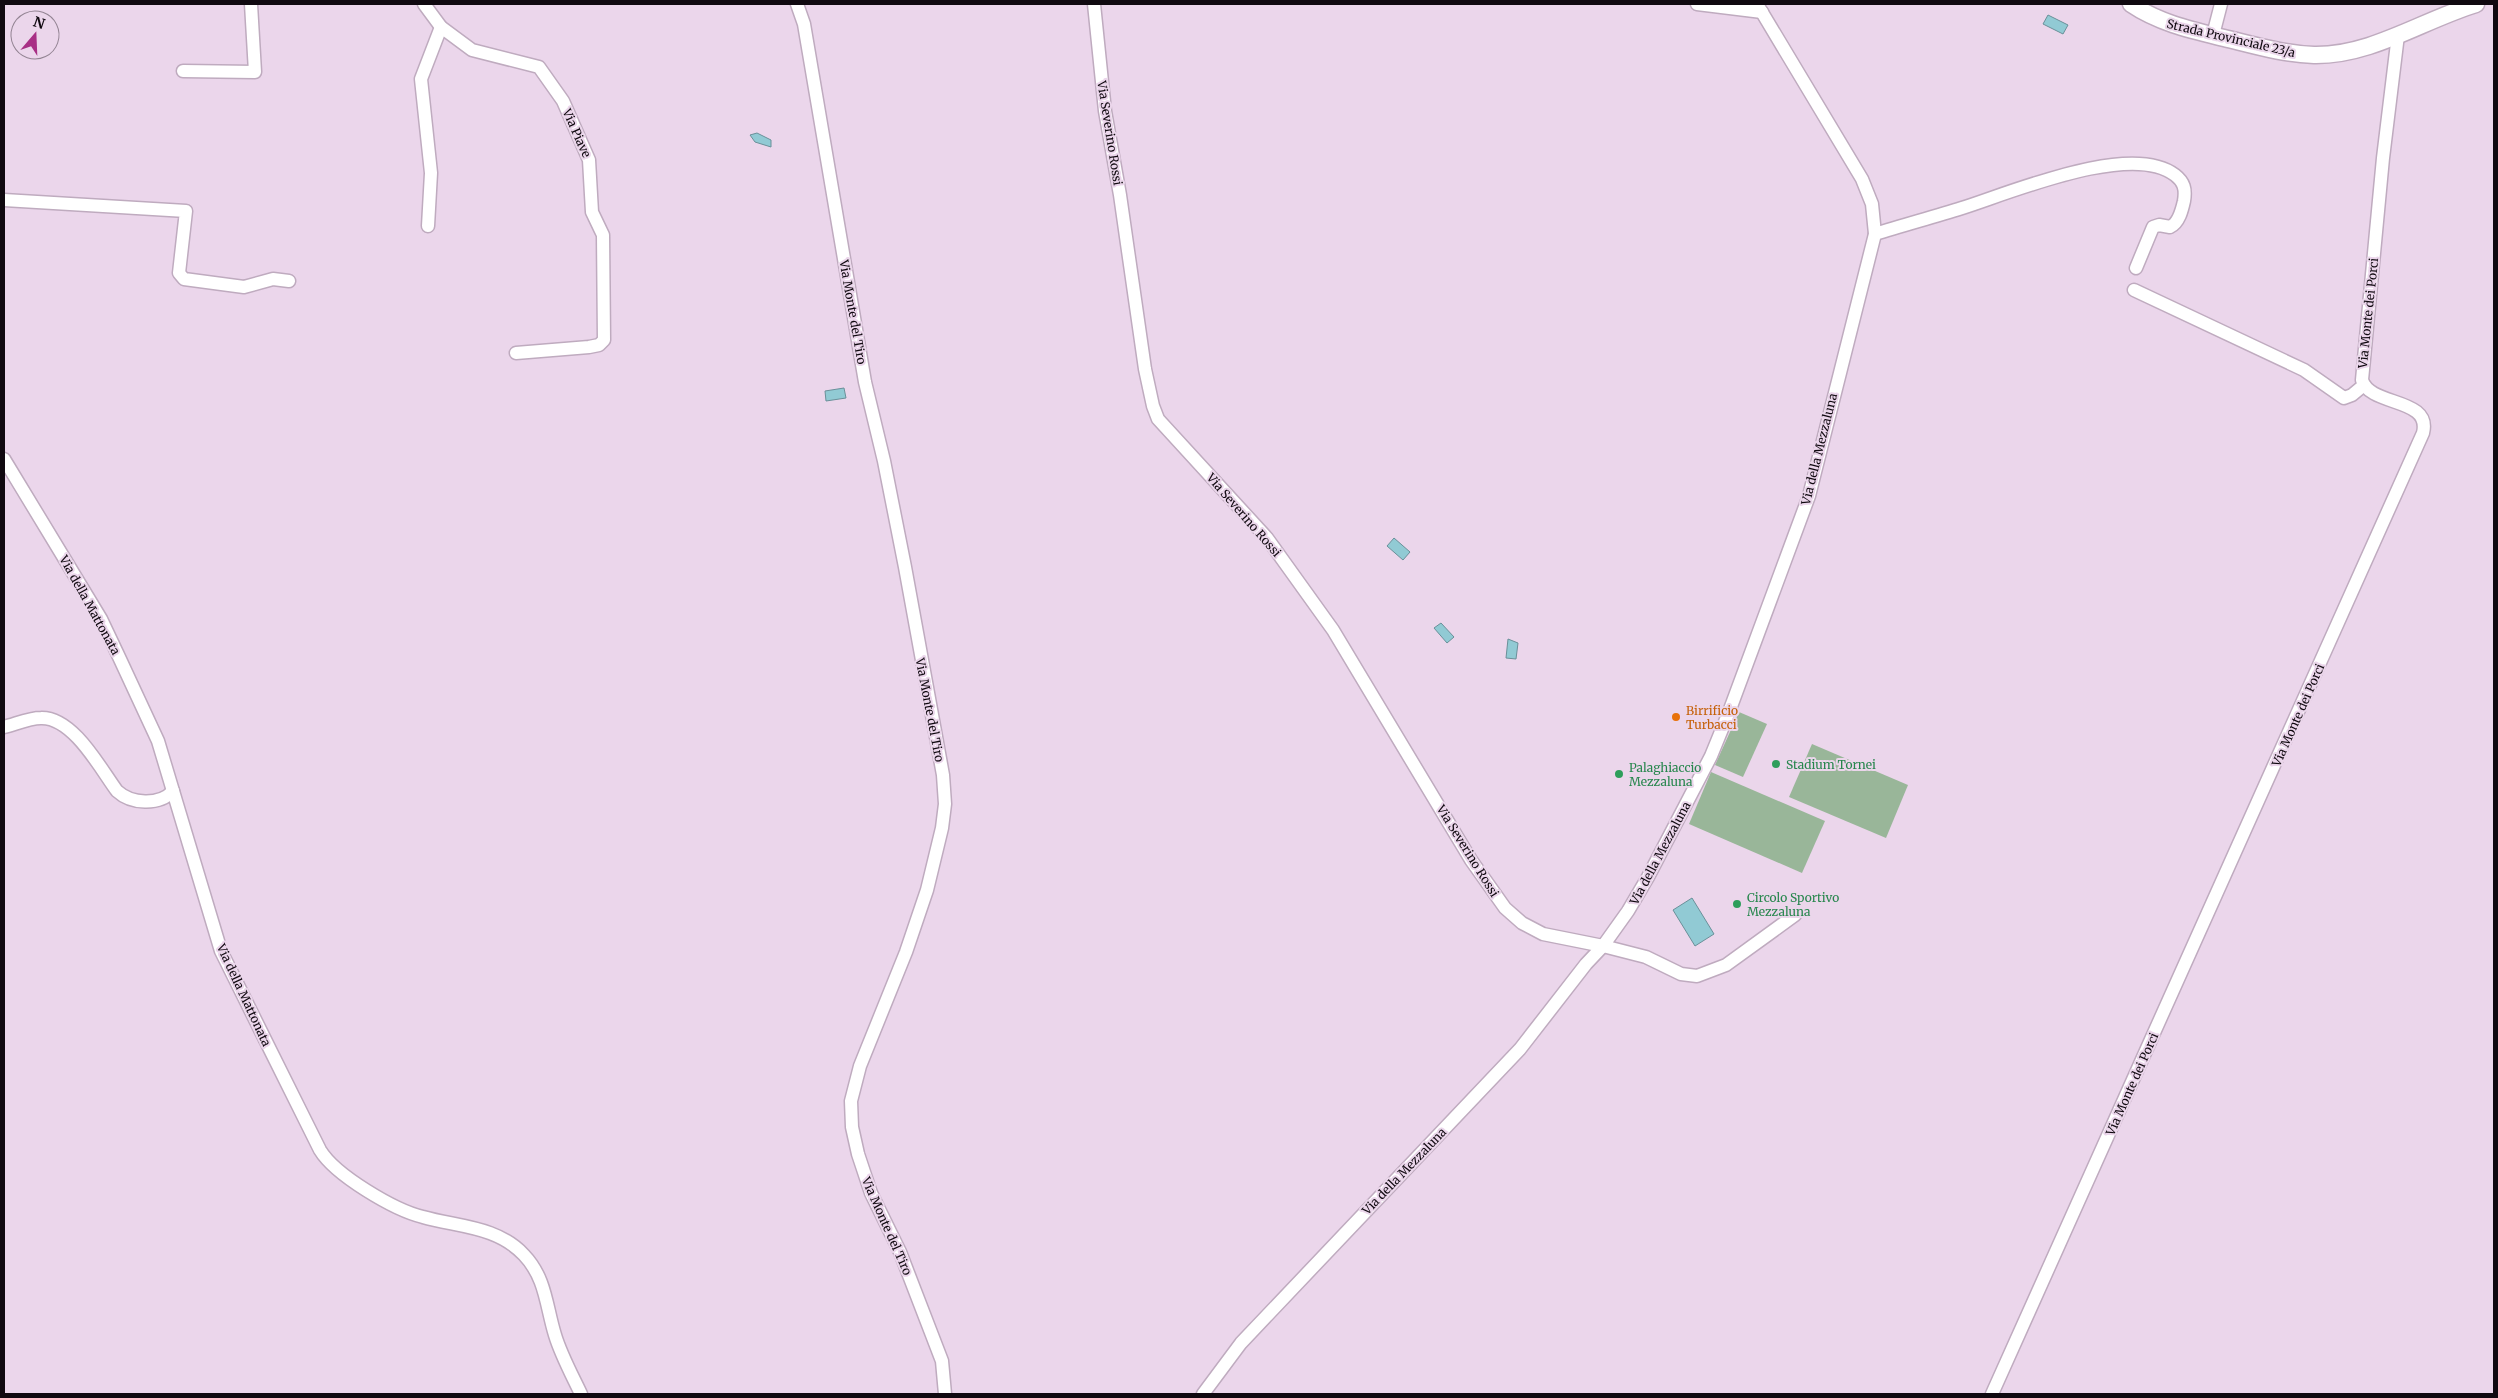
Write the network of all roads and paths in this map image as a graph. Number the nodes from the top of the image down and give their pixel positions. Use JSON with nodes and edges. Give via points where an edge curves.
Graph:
{"nodes":[{"id":1,"x":250,"y":4,"type":"edge"},
{"id":2,"x":424,"y":4,"type":"edge"},
{"id":3,"x":797,"y":4,"type":"edge"},
{"id":4,"x":1094,"y":4,"type":"edge"},
{"id":5,"x":1696,"y":4,"type":"edge"},
{"id":6,"x":2131,"y":4,"type":"edge"},
{"id":7,"x":2221,"y":4,"type":"edge"},
{"id":8,"x":2476,"y":4,"type":"edge"},
{"id":9,"x":1759,"y":8,"type":"edge"},
{"id":10,"x":442,"y":27,"type":"junction"},
{"id":11,"x":2398,"y":34,"type":"junction"},
{"id":12,"x":2213,"y":35,"type":"junction"},
{"id":13,"x":183,"y":71,"type":"dead end"},
{"id":14,"x":4,"y":200,"type":"edge"},
{"id":15,"x":428,"y":226,"type":"dead end"},
{"id":16,"x":1875,"y":234,"type":"junction"},
{"id":17,"x":2136,"y":268,"type":"dead end"},
{"id":18,"x":289,"y":282,"type":"dead end"},
{"id":19,"x":2134,"y":290,"type":"dead end"},
{"id":20,"x":516,"y":353,"type":"dead end"},
{"id":21,"x":2364,"y":385,"type":"junction"},
{"id":22,"x":4,"y":459,"type":"edge"},
{"id":23,"x":4,"y":727,"type":"edge"},
{"id":24,"x":173,"y":791,"type":"junction"},
{"id":25,"x":1795,"y":915,"type":"dead end"},
{"id":26,"x":1602,"y":946,"type":"junction"},
{"id":27,"x":581,"y":1394,"type":"edge"},
{"id":28,"x":945,"y":1394,"type":"edge"},
{"id":29,"x":1203,"y":1394,"type":"edge"},
{"id":30,"x":1992,"y":1394,"type":"edge"}],
"edges":[{"from":1,"to":13,"type":"street","via":[[255,72]]},
{"from":2,"to":10,"type":"street","name":"Via Piave"},
{"from":3,"to":28,"type":"street","name":"Via Monte del Tiro","via":[[804,24],[864,373],[905,567],[945,797],[942,828],[927,890],[860,1066],[851,1101],[852,1127],[871,1193],[900,1252],[939,1352],[945,1374]]},
{"from":4,"to":26,"type":"street","name":"Via Severino Rossi","via":[[1104,111],[1122,208],[1145,369],[1158,419],[1260,530],[1322,615],[1354,662],[1471,860],[1505,908],[1522,923],[1544,934]]},
{"from":5,"to":9,"type":"street"},
{"from":6,"to":12,"type":"street","name":"Strada Provinciale 23/a","via":[[2158,20]]},
{"from":7,"to":12,"type":"street"},
{"from":8,"to":11,"type":"street","name":"Strada Provinciale 23/a"},
{"from":9,"to":16,"type":"street","name":"Via della Mezzaluna","via":[[1862,179],[1872,204]]},
{"from":10,"to":15,"type":"street","via":[[421,79],[432,173]]},
{"from":10,"to":20,"type":"street","name":"Via Piave","via":[[472,50],[539,67],[563,101],[590,160],[592,212],[603,235],[604,340],[589,347]]},
{"from":11,"to":12,"type":"street","name":"Strada Provinciale 23/a","via":[[2354,49],[2315,55],[2277,51]]},
{"from":11,"to":21,"type":"street","name":"Via Monte dei Porci","via":[[2362,370]]},
{"from":14,"to":18,"type":"street","via":[[186,211],[179,273],[184,279],[244,287],[274,279]]},
{"from":16,"to":17,"type":"street","via":[[2076,171],[2114,165],[2150,165],[2168,170],[2180,180],[2185,187],[2185,196],[2176,224],[2153,228]]},
{"from":16,"to":26,"type":"street","name":"Via della Mezzaluna","via":[[1808,496],[1730,712],[1657,861],[1628,911]]},
{"from":19,"to":21,"type":"street","via":[[2304,370],[2341,396],[2350,397]]},
{"from":21,"to":30,"type":"street","name":"Via Monte dei Porci","via":[[2371,392],[2421,415],[2424,425],[2420,442]]},
{"from":22,"to":24,"type":"street","name":"Via della Mattonata","via":[[101,619],[158,741]]},
{"from":23,"to":24,"type":"street","via":[[38,718],[60,722],[75,735],[120,794],[146,801],[163,798]]},
{"from":24,"to":27,"type":"street","name":"Via della Mattonata","via":[[221,951],[322,1154],[342,1173],[399,1208],[425,1218],[482,1230],[523,1253],[541,1279],[558,1344]]},
{"from":25,"to":26,"type":"street","via":[[1726,964],[1701,975],[1681,974],[1646,957]]},
{"from":26,"to":29,"type":"street","name":"Via della Mezzaluna","via":[[1520,1050],[1241,1343]]}]}
